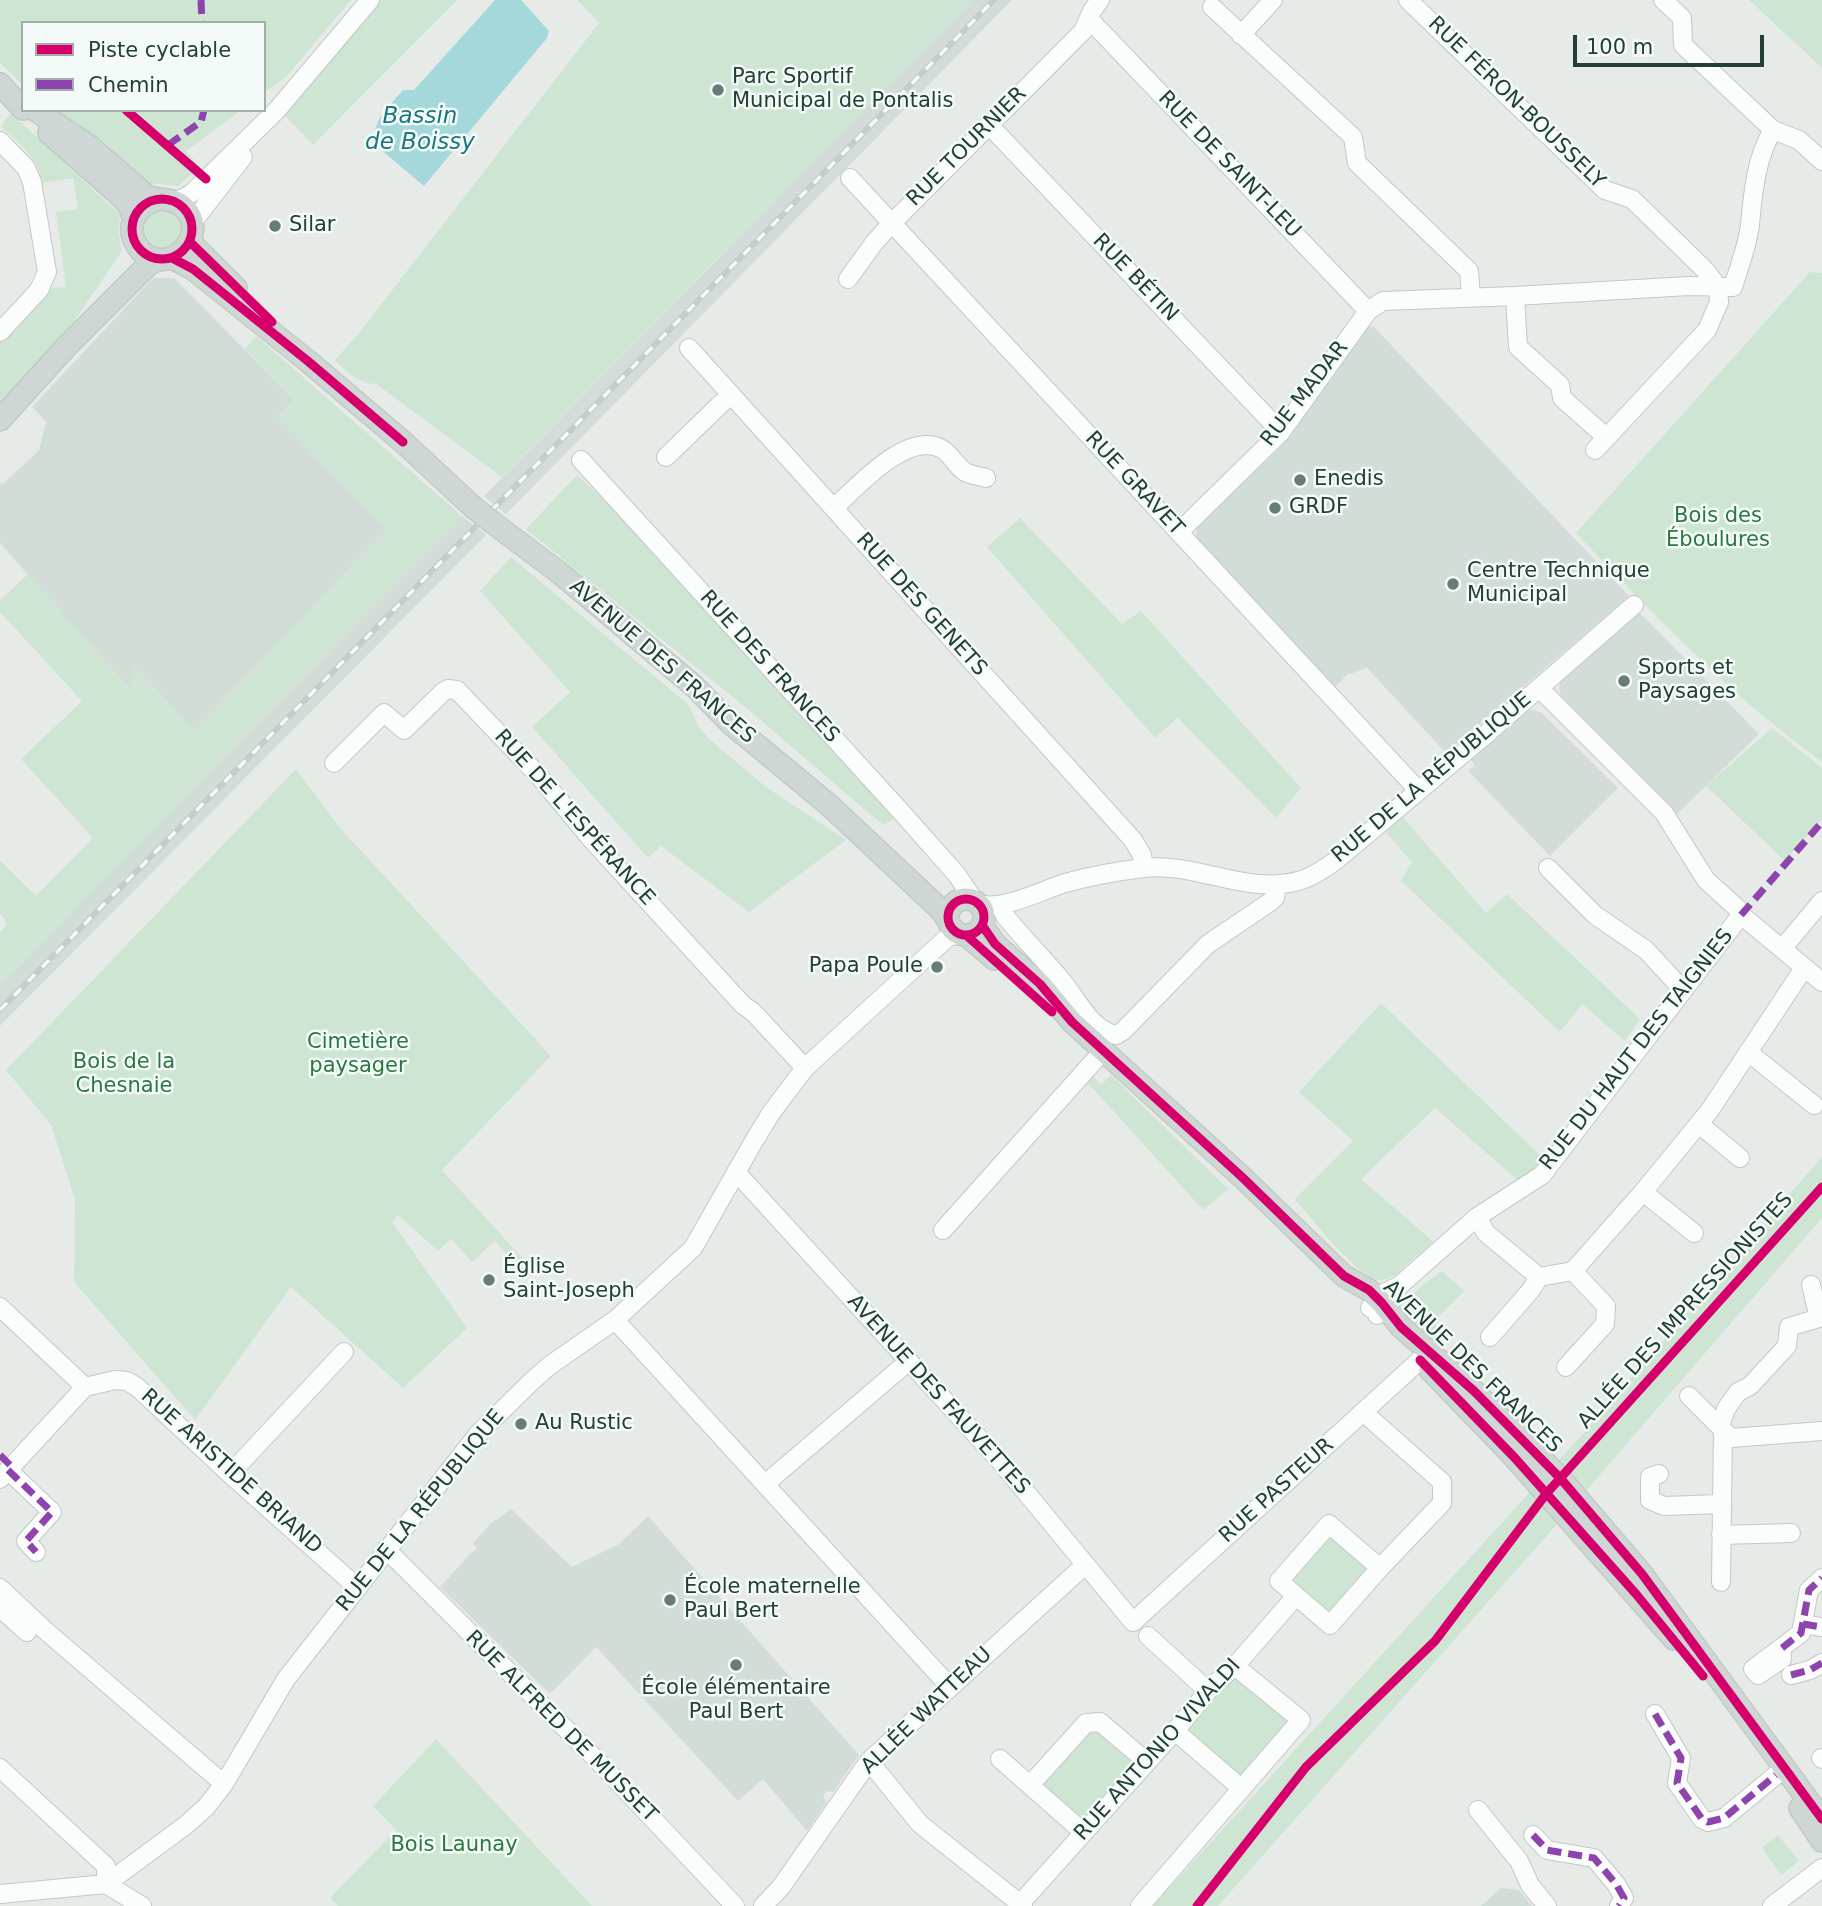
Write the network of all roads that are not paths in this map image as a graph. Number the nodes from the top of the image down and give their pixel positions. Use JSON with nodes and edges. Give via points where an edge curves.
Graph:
{"nodes":[{"id":1,"x":370,"y":0,"type":"edge"},
{"id":2,"x":1100,"y":0,"type":"edge"},
{"id":3,"x":1273,"y":0,"type":"edge"},
{"id":4,"x":1408,"y":0,"type":"edge"},
{"id":5,"x":1663,"y":0,"type":"edge"},
{"id":6,"x":1212,"y":7,"type":"dead end"},
{"id":7,"x":1090,"y":20,"type":"junction"},
{"id":8,"x":1241,"y":35,"type":"junction"},
{"id":9,"x":0,"y":84,"type":"edge"},
{"id":10,"x":21,"y":100,"type":"edge"},
{"id":11,"x":21,"y":106,"type":"edge"},
{"id":12,"x":276,"y":111,"type":"junction"},
{"id":13,"x":27,"y":112,"type":"edge"},
{"id":14,"x":38,"y":112,"type":"edge"},
{"id":15,"x":989,"y":125,"type":"junction"},
{"id":16,"x":1773,"y":130,"type":"junction"},
{"id":17,"x":0,"y":141,"type":"edge"},
{"id":18,"x":1822,"y":161,"type":"edge"},
{"id":19,"x":850,"y":177,"type":"dead end"},
{"id":20,"x":166,"y":201,"type":"junction"},
{"id":21,"x":134,"y":218,"type":"junction"},
{"id":22,"x":891,"y":224,"type":"junction"},
{"id":23,"x":191,"y":232,"type":"junction"},
{"id":24,"x":136,"y":245,"type":"junction"},
{"id":25,"x":165,"y":259,"type":"junction"},
{"id":26,"x":848,"y":279,"type":"dead end"},
{"id":27,"x":1718,"y":287,"type":"junction"},
{"id":28,"x":1515,"y":296,"type":"junction"},
{"id":29,"x":1471,"y":297,"type":"junction"},
{"id":30,"x":1368,"y":311,"type":"junction"},
{"id":31,"x":0,"y":332,"type":"edge"},
{"id":32,"x":67,"y":346,"type":"junction"},
{"id":33,"x":689,"y":348,"type":"dead end"},
{"id":34,"x":309,"y":362,"type":"junction"},
{"id":35,"x":731,"y":394,"type":"junction"},
{"id":36,"x":0,"y":421,"type":"edge"},
{"id":37,"x":1281,"y":432,"type":"junction"},
{"id":38,"x":666,"y":457,"type":"dead end"},
{"id":39,"x":581,"y":460,"type":"dead end"},
{"id":40,"x":986,"y":478,"type":"dead end"},
{"id":41,"x":834,"y":508,"type":"junction"},
{"id":42,"x":1179,"y":532,"type":"junction"},
{"id":43,"x":1634,"y":605,"type":"dead end"},
{"id":44,"x":1539,"y":688,"type":"junction"},
{"id":45,"x":334,"y":763,"type":"dead end"},
{"id":46,"x":1418,"y":790,"type":"junction"},
{"id":47,"x":1144,"y":868,"type":"junction"},
{"id":48,"x":1556,"y":869,"type":"dead end"},
{"id":49,"x":1277,"y":884,"type":"junction"},
{"id":50,"x":1822,"y":901,"type":"edge"},
{"id":51,"x":1741,"y":915,"type":"junction"},
{"id":52,"x":969,"y":916,"type":"junction"},
{"id":53,"x":1782,"y":949,"type":"junction"},
{"id":54,"x":1804,"y":968,"type":"junction"},
{"id":55,"x":1822,"y":982,"type":"edge"},
{"id":56,"x":1683,"y":990,"type":"junction"},
{"id":57,"x":1110,"y":1043,"type":"junction"},
{"id":58,"x":1748,"y":1052,"type":"junction"},
{"id":59,"x":805,"y":1068,"type":"junction"},
{"id":60,"x":1814,"y":1105,"type":"dead end"},
{"id":61,"x":1699,"y":1124,"type":"junction"},
{"id":62,"x":1740,"y":1158,"type":"dead end"},
{"id":63,"x":736,"y":1172,"type":"junction"},
{"id":64,"x":1643,"y":1192,"type":"junction"},
{"id":65,"x":1477,"y":1217,"type":"junction"},
{"id":66,"x":943,"y":1230,"type":"dead end"},
{"id":67,"x":1694,"y":1233,"type":"dead end"},
{"id":68,"x":1573,"y":1271,"type":"junction"},
{"id":69,"x":1539,"y":1277,"type":"junction"},
{"id":70,"x":1811,"y":1285,"type":"dead end"},
{"id":71,"x":0,"y":1307,"type":"edge"},
{"id":72,"x":1378,"y":1307,"type":"junction"},
{"id":73,"x":615,"y":1320,"type":"junction"},
{"id":74,"x":1490,"y":1337,"type":"dead end"},
{"id":75,"x":344,"y":1352,"type":"dead end"},
{"id":76,"x":1421,"y":1352,"type":"junction"},
{"id":77,"x":909,"y":1361,"type":"junction"},
{"id":78,"x":1566,"y":1367,"type":"dead end"},
{"id":79,"x":85,"y":1387,"type":"junction"},
{"id":80,"x":1689,"y":1396,"type":"dead end"},
{"id":81,"x":1363,"y":1412,"type":"junction"},
{"id":82,"x":1722,"y":1428,"type":"junction"},
{"id":83,"x":1822,"y":1431,"type":"edge"},
{"id":84,"x":5,"y":1468,"type":"edge"},
{"id":85,"x":230,"y":1474,"type":"junction"},
{"id":86,"x":1660,"y":1474,"type":"dead end"},
{"id":87,"x":765,"y":1484,"type":"junction"},
{"id":88,"x":1720,"y":1504,"type":"junction"},
{"id":89,"x":1791,"y":1533,"type":"dead end"},
{"id":90,"x":1721,"y":1535,"type":"junction"},
{"id":91,"x":386,"y":1549,"type":"junction"},
{"id":92,"x":36,"y":1552,"type":"dead end"},
{"id":93,"x":1085,"y":1565,"type":"junction"},
{"id":94,"x":1380,"y":1568,"type":"junction"},
{"id":95,"x":1822,"y":1578,"type":"edge"},
{"id":96,"x":1721,"y":1582,"type":"dead end"},
{"id":97,"x":0,"y":1588,"type":"edge"},
{"id":98,"x":358,"y":1588,"type":"junction"},
{"id":99,"x":1296,"y":1596,"type":"junction"},
{"id":100,"x":0,"y":1608,"type":"edge"},
{"id":101,"x":1133,"y":1622,"type":"joint"},
{"id":102,"x":1803,"y":1624,"type":"junction"},
{"id":103,"x":1822,"y":1627,"type":"edge"},
{"id":104,"x":27,"y":1632,"type":"dead end"},
{"id":105,"x":1147,"y":1636,"type":"dead end"},
{"id":106,"x":1782,"y":1648,"type":"dead end"},
{"id":107,"x":1235,"y":1666,"type":"junction"},
{"id":108,"x":1821,"y":1666,"type":"edge"},
{"id":109,"x":1791,"y":1675,"type":"dead end"},
{"id":110,"x":950,"y":1687,"type":"junction"},
{"id":111,"x":1208,"y":1692,"type":"junction"},
{"id":112,"x":1655,"y":1714,"type":"dead end"},
{"id":113,"x":1175,"y":1731,"type":"junction"},
{"id":114,"x":1000,"y":1759,"type":"dead end"},
{"id":115,"x":869,"y":1761,"type":"junction"},
{"id":116,"x":1147,"y":1762,"type":"junction"},
{"id":117,"x":0,"y":1768,"type":"edge"},
{"id":118,"x":1776,"y":1775,"type":"junction"},
{"id":119,"x":224,"y":1784,"type":"junction"},
{"id":120,"x":1030,"y":1785,"type":"junction"},
{"id":121,"x":1242,"y":1789,"type":"junction"},
{"id":122,"x":1478,"y":1811,"type":"dead end"},
{"id":123,"x":1822,"y":1819,"type":"edge"},
{"id":124,"x":1083,"y":1832,"type":"junction"},
{"id":125,"x":1533,"y":1835,"type":"dead end"},
{"id":126,"x":1822,"y":1841,"type":"edge"},
{"id":127,"x":1822,"y":1868,"type":"edge"},
{"id":128,"x":106,"y":1884,"type":"junction"},
{"id":129,"x":0,"y":1894,"type":"edge"},
{"id":130,"x":1020,"y":1905,"type":"edge"},
{"id":131,"x":142,"y":1906,"type":"edge"},
{"id":132,"x":735,"y":1906,"type":"edge"},
{"id":133,"x":763,"y":1906,"type":"edge"},
{"id":134,"x":1140,"y":1906,"type":"edge"},
{"id":135,"x":1547,"y":1906,"type":"edge"},
{"id":136,"x":1619,"y":1906,"type":"edge"},
{"id":137,"x":1772,"y":1906,"type":"edge"}],
"edges":[{"from":1,"to":12,"type":"street"},
{"from":2,"to":7,"type":"street","name":"RUE TOURNIER"},
{"from":3,"to":8,"type":"street"},
{"from":4,"to":27,"type":"street","name":"RUE FÉRON-BOUSSELY","via":[[1605,190],[1632,199]]},
{"from":5,"to":16,"type":"street","via":[[1682,18],[1683,45]]},
{"from":6,"to":8,"type":"street"},
{"from":7,"to":15,"type":"street","name":"RUE TOURNIER"},
{"from":7,"to":30,"type":"street","name":"RUE DE SAINT-LEU"},
{"from":8,"to":29,"type":"street","via":[[1353,136],[1357,163],[1469,271]]},
{"from":9,"to":10,"type":"main road"},
{"from":9,"to":11,"type":"main road"},
{"from":12,"to":20,"type":"street","via":[[191,193]]},
{"from":12,"to":23,"type":"street"},
{"from":13,"to":21,"type":"main road","via":[[125,200]]},
{"from":14,"to":20,"type":"main road","via":[[88,145],[133,185]]},
{"from":15,"to":22,"type":"street","name":"RUE TOURNIER"},
{"from":15,"to":37,"type":"street","name":"RUE BÉTIN"},
{"from":16,"to":18,"type":"street","via":[[1799,140]]},
{"from":16,"to":27,"type":"street","via":[[1766,141],[1733,287]]},
{"from":17,"to":31,"type":"street","via":[[26,168],[32,182],[47,272],[39,290]]},
{"from":19,"to":22,"type":"street","name":"RUE GRAVET"},
{"from":20,"to":21,"type":"main road","via":[[143,206]]},
{"from":20,"to":23,"type":"main road","via":[[185,210]]},
{"from":21,"to":24,"type":"main road"},
{"from":22,"to":26,"type":"street","name":"RUE TOURNIER"},
{"from":22,"to":42,"type":"street","name":"RUE GRAVET"},
{"from":23,"to":25,"type":"main road","via":[[182,252]]},
{"from":23,"to":34,"type":"main road"},
{"from":24,"to":25,"type":"main road","via":[[147,255]]},
{"from":24,"to":32,"type":"main road","via":[[128,264]]},
{"from":25,"to":32,"type":"main road","via":[[148,265]]},
{"from":25,"to":34,"type":"main road","via":[[193,269]]},
{"from":27,"to":28,"type":"street"},
{"from":27,"to":28,"type":"street","via":[[1718,302],[1707,330],[1601,443],[1562,398],[1559,385],[1518,347]]},
{"from":28,"to":29,"type":"street"},
{"from":29,"to":30,"type":"street","via":[[1383,301]]},
{"from":30,"to":37,"type":"street","name":"RUE MADAR"},
{"from":32,"to":36,"type":"main road"},
{"from":33,"to":35,"type":"street","name":"RUE DES GENETS"},
{"from":34,"to":52,"type":"main road","name":"AVENUE DES FRANCES","bridge":true,"via":[[473,507],[561,574],[829,805],[941,910]]},
{"from":35,"to":38,"type":"street"},
{"from":35,"to":41,"type":"street","name":"RUE DES GENETS"},
{"from":37,"to":42,"type":"street","name":"RUE MADAR"},
{"from":39,"to":52,"type":"street","name":"RUE DES FRANCES","via":[[957,875]]},
{"from":40,"to":41,"type":"street","via":[[966,473],[943,449],[907,448]]},
{"from":41,"to":47,"type":"street","name":"RUE DES GENETS","via":[[1133,840]]},
{"from":42,"to":46,"type":"street","name":"RUE GRAVET"},
{"from":43,"to":44,"type":"street","name":"RUE DE LA RÉPUBLIQUE"},
{"from":44,"to":46,"type":"street","name":"RUE DE LA RÉPUBLIQUE"},
{"from":44,"to":51,"type":"street","via":[[1664,813],[1706,880]]},
{"from":45,"to":59,"type":"street","name":"RUE DE L'ESPÉRANCE","via":[[384,713],[404,730],[443,692],[457,690],[743,1006]]},
{"from":46,"to":49,"type":"street","name":"RUE DE LA RÉPUBLIQUE","via":[[1335,861],[1298,881]]},
{"from":47,"to":49,"type":"street","name":"RUE DE LA RÉPUBLIQUE"},
{"from":47,"to":52,"type":"street","name":"RUE DE LA RÉPUBLIQUE","via":[[1067,883]]},
{"from":48,"to":56,"type":"street","via":[[1595,915],[1646,950]]},
{"from":49,"to":57,"type":"street","via":[[1270,902],[1208,944]]},
{"from":50,"to":53,"type":"street"},
{"from":51,"to":53,"type":"street"},
{"from":51,"to":56,"type":"street","name":"RUE DU HAUT DES TAIGNIES"},
{"from":52,"to":57,"type":"main road","name":"AVENUE DES FRANCES","via":[[1041,1003]]},
{"from":52,"to":57,"type":"street","name":"AVENUE DES FRANCES","via":[[1005,916],[1082,1010],[1104,1029]]},
{"from":52,"to":59,"type":"street","name":"RUE DE LA RÉPUBLIQUE"},
{"from":53,"to":54,"type":"street"},
{"from":54,"to":55,"type":"street"},
{"from":54,"to":58,"type":"street"},
{"from":56,"to":65,"type":"street","name":"RUE DU HAUT DES TAIGNIES","via":[[1542,1175]]},
{"from":57,"to":66,"type":"street"},
{"from":57,"to":72,"type":"main road","name":"AVENUE DES FRANCES","via":[[1344,1276],[1364,1287]]},
{"from":58,"to":60,"type":"street"},
{"from":58,"to":61,"type":"street"},
{"from":59,"to":63,"type":"street","name":"RUE DE LA RÉPUBLIQUE"},
{"from":61,"to":62,"type":"street"},
{"from":61,"to":64,"type":"street"},
{"from":63,"to":73,"type":"street","name":"RUE DE LA RÉPUBLIQUE","via":[[693,1248]]},
{"from":63,"to":77,"type":"street","name":"AVENUE DES FAUVETTES"},
{"from":64,"to":67,"type":"street"},
{"from":64,"to":68,"type":"street"},
{"from":65,"to":69,"type":"street","via":[[1486,1233]]},
{"from":65,"to":72,"type":"street","name":"RUE DU HAUT DES TAIGNIES","via":[[1399,1286],[1393,1299]]},
{"from":68,"to":69,"type":"street"},
{"from":68,"to":78,"type":"street","via":[[1606,1306],[1605,1324]]},
{"from":69,"to":74,"type":"street"},
{"from":70,"to":82,"type":"street","via":[[1819,1318],[1789,1327],[1787,1346],[1750,1386],[1738,1392],[1726,1409]]},
{"from":71,"to":79,"type":"street"},
{"from":72,"to":76,"type":"main road","name":"AVENUE DES FRANCES"},
{"from":73,"to":87,"type":"street"},
{"from":73,"to":91,"type":"street","name":"RUE DE LA RÉPUBLIQUE","via":[[549,1366],[503,1408]]},
{"from":75,"to":85,"type":"street"},
{"from":76,"to":81,"type":"street","name":"RUE PASTEUR"},
{"from":76,"to":118,"type":"main road","name":"AVENUE DES FRANCES","via":[[1636,1594]]},
{"from":76,"to":123,"type":"main road","name":"AVENUE DES FRANCES","via":[[1481,1398],[1561,1479],[1642,1574]]},
{"from":77,"to":87,"type":"street"},
{"from":77,"to":93,"type":"street","name":"AVENUE DES FAUVETTES","via":[[1000,1461]]},
{"from":79,"to":84,"type":"street"},
{"from":79,"to":85,"type":"street","name":"RUE ARISTIDE BRIAND","via":[[115,1380],[133,1383]]},
{"from":80,"to":82,"type":"street"},
{"from":81,"to":94,"type":"street","via":[[1441,1482],[1442,1503]]},
{"from":81,"to":101,"type":"street","name":"RUE PASTEUR"},
{"from":82,"to":83,"type":"street","via":[[1731,1438]]},
{"from":82,"to":88,"type":"street"},
{"from":84,"to":92,"type":"street","via":[[52,1512],[26,1541]]},
{"from":85,"to":98,"type":"street","name":"RUE ARISTIDE BRIAND"},
{"from":86,"to":88,"type":"street","via":[[1650,1477],[1650,1500],[1664,1506]]},
{"from":87,"to":110,"type":"street"},
{"from":88,"to":90,"type":"street"},
{"from":89,"to":90,"type":"street"},
{"from":90,"to":96,"type":"street"},
{"from":91,"to":98,"type":"street","name":"RUE DE LA RÉPUBLIQUE"},
{"from":91,"to":132,"type":"street","name":"RUE ALFRED DE MUSSET","via":[[601,1763]]},
{"from":93,"to":101,"type":"street","name":"AVENUE DES FAUVETTES"},
{"from":93,"to":110,"type":"street","name":"ALLÉE WATTEAU"},
{"from":94,"to":99,"type":"street","via":[[1330,1625]]},
{"from":94,"to":99,"type":"street","via":[[1329,1524],[1279,1581]]},
{"from":95,"to":102,"type":"street","via":[[1809,1590]]},
{"from":97,"to":119,"type":"street"},
{"from":98,"to":119,"type":"street","name":"RUE DE LA RÉPUBLIQUE","via":[[286,1679]]},
{"from":99,"to":107,"type":"street","name":"RUE ANTONIO VIVALDI"},
{"from":100,"to":104,"type":"street"},
{"from":102,"to":103,"type":"street"},
{"from":102,"to":106,"type":"street","via":[[1801,1633]]},
{"from":105,"to":111,"type":"street"},
{"from":107,"to":111,"type":"street","name":"RUE ANTONIO VIVALDI"},
{"from":107,"to":121,"type":"street","via":[[1301,1720]]},
{"from":108,"to":109,"type":"street"},
{"from":110,"to":115,"type":"street","name":"ALLÉE WATTEAU"},
{"from":111,"to":113,"type":"street","name":"RUE ANTONIO VIVALDI"},
{"from":112,"to":118,"type":"street","via":[[1681,1758],[1677,1783],[1702,1819],[1724,1818]]},
{"from":113,"to":116,"type":"street","name":"RUE ANTONIO VIVALDI"},
{"from":113,"to":121,"type":"street"},
{"from":114,"to":120,"type":"street"},
{"from":115,"to":130,"type":"street","via":[[920,1824]]},
{"from":115,"to":133,"type":"street","name":"ALLÉE WATTEAU"},
{"from":116,"to":120,"type":"street","via":[[1100,1721],[1086,1723]]},
{"from":116,"to":124,"type":"street","name":"RUE ANTONIO VIVALDI"},
{"from":117,"to":128,"type":"street","via":[[106,1866]]},
{"from":118,"to":126,"type":"main road","name":"AVENUE DES FRANCES"},
{"from":119,"to":128,"type":"street","name":"RUE DE LA RÉPUBLIQUE","via":[[186,1825]]},
{"from":120,"to":124,"type":"street"},
{"from":121,"to":134,"type":"street"},
{"from":122,"to":135,"type":"street","via":[[1519,1861]]},
{"from":124,"to":130,"type":"street","name":"RUE ANTONIO VIVALDI"},
{"from":125,"to":136,"type":"street","via":[[1547,1850],[1594,1858],[1624,1898]]},
{"from":127,"to":137,"type":"street"},
{"from":128,"to":129,"type":"street"},
{"from":128,"to":131,"type":"street"}]}
